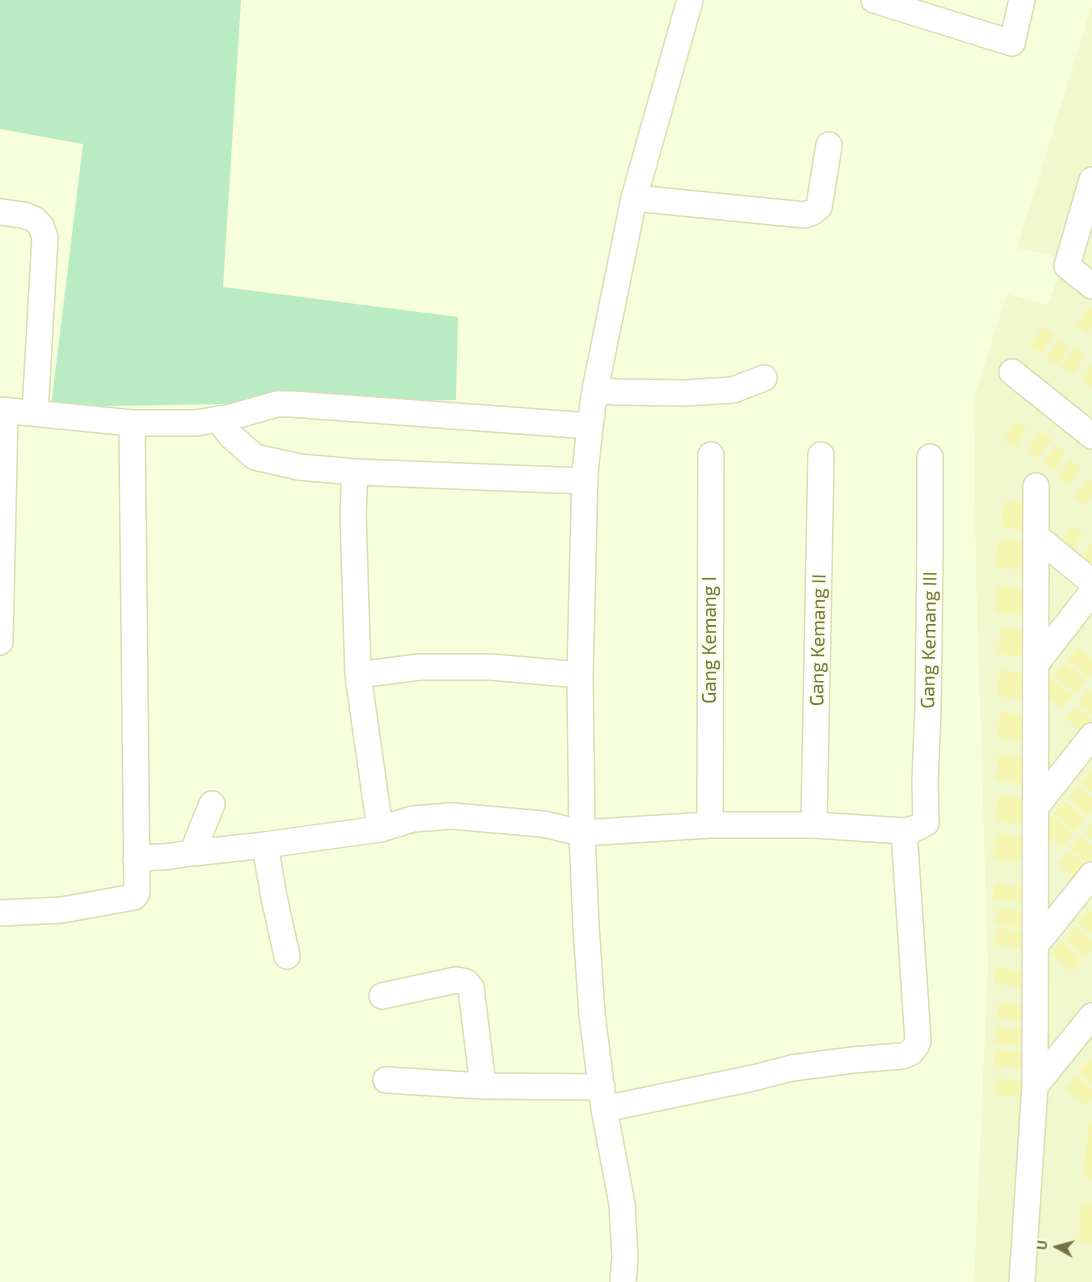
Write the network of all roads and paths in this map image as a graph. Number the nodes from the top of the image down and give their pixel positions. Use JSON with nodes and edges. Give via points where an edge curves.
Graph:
{"nodes":[{"id":1,"x":690,"y":0,"type":"edge"},
{"id":2,"x":874,"y":0,"type":"edge"},
{"id":3,"x":1022,"y":0,"type":"edge"},
{"id":4,"x":926,"y":8,"type":"edge"},
{"id":5,"x":829,"y":145,"type":"dead end"},
{"id":6,"x":1092,"y":180,"type":"edge"},
{"id":7,"x":634,"y":198,"type":"junction"},
{"id":8,"x":0,"y":212,"type":"edge"},
{"id":9,"x":1092,"y":286,"type":"edge"},
{"id":10,"x":1012,"y":372,"type":"dead end"},
{"id":11,"x":764,"y":378,"type":"dead end"},
{"id":12,"x":596,"y":390,"type":"junction"},
{"id":13,"x":3,"y":410,"type":"edge"},
{"id":14,"x":35,"y":413,"type":"junction"},
{"id":15,"x":218,"y":420,"type":"junction"},
{"id":16,"x":132,"y":423,"type":"junction"},
{"id":17,"x":590,"y":426,"type":"junction"},
{"id":18,"x":1092,"y":436,"type":"edge"},
{"id":19,"x":711,"y":455,"type":"dead end"},
{"id":20,"x":821,"y":455,"type":"dead end"},
{"id":21,"x":930,"y":457,"type":"dead end"},
{"id":22,"x":354,"y":472,"type":"junction"},
{"id":23,"x":585,"y":480,"type":"junction"},
{"id":24,"x":1036,"y":486,"type":"dead end"},
{"id":25,"x":1036,"y":536,"type":"junction"},
{"id":26,"x":1092,"y":582,"type":"edge"},
{"id":27,"x":1092,"y":592,"type":"edge"},
{"id":28,"x":0,"y":642,"type":"edge"},
{"id":29,"x":1036,"y":664,"type":"junction"},
{"id":30,"x":358,"y":675,"type":"junction"},
{"id":31,"x":580,"y":675,"type":"junction"},
{"id":32,"x":1092,"y":736,"type":"edge"},
{"id":33,"x":212,"y":804,"type":"dead end"},
{"id":34,"x":1035,"y":808,"type":"junction"},
{"id":35,"x":710,"y":825,"type":"junction"},
{"id":36,"x":814,"y":825,"type":"junction"},
{"id":37,"x":915,"y":827,"type":"junction"},
{"id":38,"x":380,"y":829,"type":"junction"},
{"id":39,"x":582,"y":833,"type":"junction"},
{"id":40,"x":265,"y":846,"type":"junction"},
{"id":41,"x":192,"y":853,"type":"junction"},
{"id":42,"x":136,"y":860,"type":"junction"},
{"id":43,"x":1092,"y":874,"type":"edge"},
{"id":44,"x":0,"y":913,"type":"edge"},
{"id":45,"x":1035,"y":946,"type":"junction"},
{"id":46,"x":287,"y":956,"type":"dead end"},
{"id":47,"x":382,"y":996,"type":"dead end"},
{"id":48,"x":1092,"y":1016,"type":"edge"},
{"id":49,"x":386,"y":1080,"type":"dead end"},
{"id":50,"x":483,"y":1086,"type":"junction"},
{"id":51,"x":1035,"y":1086,"type":"junction"},
{"id":52,"x":603,"y":1098,"type":"junction"},
{"id":53,"x":623,"y":1282,"type":"edge"},
{"id":54,"x":1022,"y":1282,"type":"edge"}],
"edges":[{"from":1,"to":7,"type":"street"},
{"from":2,"to":4,"type":"street"},
{"from":3,"to":4,"type":"street","via":[[1012,43]]},
{"from":5,"to":7,"type":"street","via":[[819,207],[805,215]]},
{"from":6,"to":9,"type":"street","via":[[1067,266]]},
{"from":7,"to":12,"type":"street"},
{"from":8,"to":14,"type":"street","via":[[34,219],[45,237]]},
{"from":10,"to":18,"type":"street"},
{"from":11,"to":12,"type":"street","via":[[733,390]]},
{"from":12,"to":17,"type":"street"},
{"from":13,"to":14,"type":"street"},
{"from":13,"to":28,"type":"street"},
{"from":14,"to":16,"type":"street"},
{"from":15,"to":16,"type":"street"},
{"from":15,"to":17,"type":"street","via":[[277,404]]},
{"from":15,"to":22,"type":"street","via":[[255,456],[299,467]]},
{"from":16,"to":42,"type":"street"},
{"from":17,"to":23,"type":"street"},
{"from":19,"to":35,"type":"street","name":"Gang Kemang I"},
{"from":20,"to":36,"type":"street","name":"Gang Kemang II"},
{"from":21,"to":37,"type":"street","name":"Gang Kemang III","via":[[928,709],[925,782]]},
{"from":22,"to":23,"type":"street"},
{"from":22,"to":30,"type":"street"},
{"from":23,"to":31,"type":"street"},
{"from":24,"to":25,"type":"street"},
{"from":25,"to":26,"type":"street"},
{"from":25,"to":29,"type":"street"},
{"from":27,"to":29,"type":"street"},
{"from":29,"to":34,"type":"street"},
{"from":30,"to":31,"type":"street","via":[[419,667],[482,667]]},
{"from":30,"to":38,"type":"street"},
{"from":31,"to":39,"type":"street"},
{"from":32,"to":34,"type":"street"},
{"from":33,"to":41,"type":"street"},
{"from":34,"to":45,"type":"street"},
{"from":35,"to":36,"type":"street"},
{"from":35,"to":39,"type":"street"},
{"from":36,"to":37,"type":"street"},
{"from":37,"to":52,"type":"street","name":"Gang Kemang III","via":[[918,1041],[910,1053]]},
{"from":38,"to":39,"type":"street","via":[[413,819],[451,816],[543,824]]},
{"from":38,"to":40,"type":"street"},
{"from":39,"to":52,"type":"street","via":[[592,1014]]},
{"from":40,"to":41,"type":"street"},
{"from":40,"to":46,"type":"street"},
{"from":41,"to":42,"type":"street"},
{"from":42,"to":44,"type":"street","via":[[137,891],[134,897],[62,910]]},
{"from":43,"to":45,"type":"street"},
{"from":45,"to":51,"type":"street"},
{"from":47,"to":50,"type":"street","via":[[456,980],[466,982],[471,988]]},
{"from":48,"to":51,"type":"street"},
{"from":49,"to":50,"type":"street","name":"Gang Kemang III"},
{"from":50,"to":52,"type":"street","name":"Gang Kemang III"},
{"from":51,"to":54,"type":"street"},
{"from":52,"to":53,"type":"street","via":[[622,1204]]}]}
